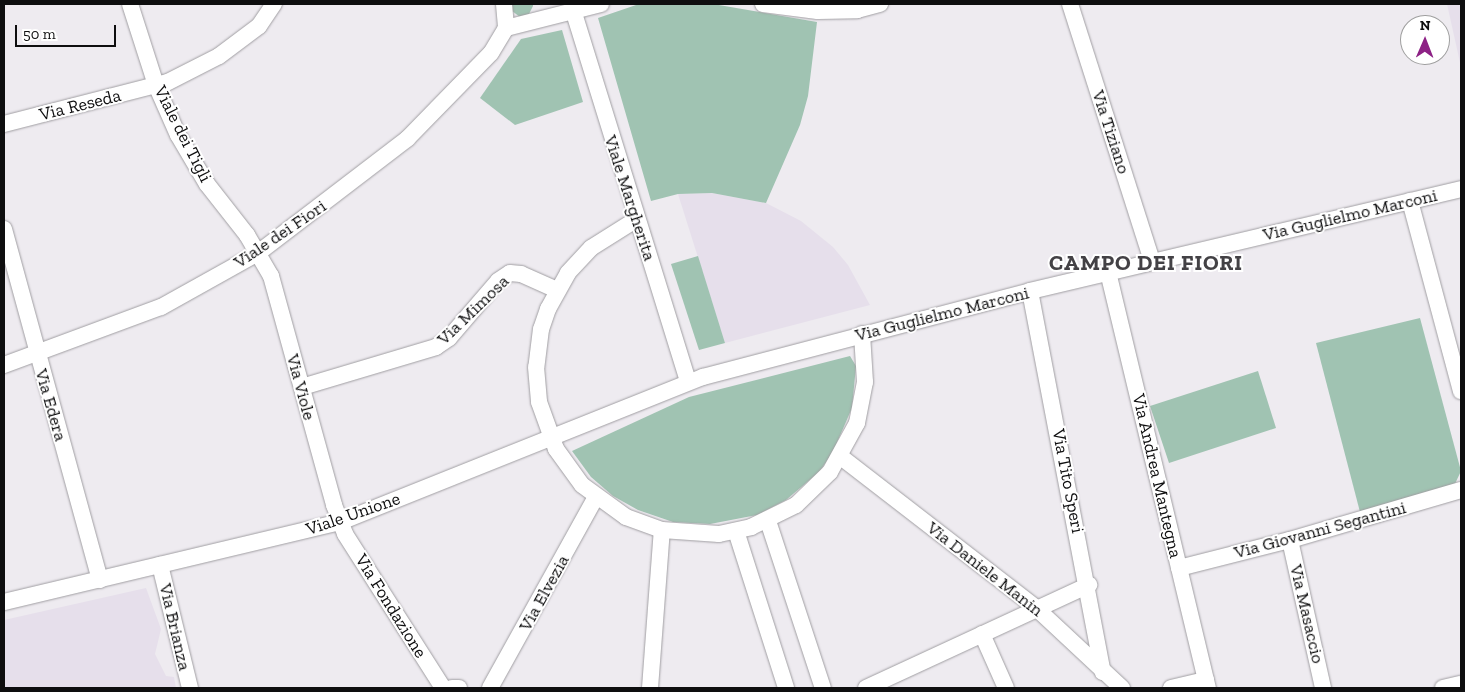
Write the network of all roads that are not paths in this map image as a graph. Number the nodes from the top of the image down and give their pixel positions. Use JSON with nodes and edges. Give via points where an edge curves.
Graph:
{"nodes":[{"id":1,"x":130,"y":4,"type":"edge"},
{"id":2,"x":274,"y":4,"type":"edge"},
{"id":3,"x":504,"y":4,"type":"edge"},
{"id":4,"x":601,"y":4,"type":"edge"},
{"id":5,"x":763,"y":4,"type":"edge"},
{"id":6,"x":880,"y":4,"type":"edge"},
{"id":7,"x":1070,"y":4,"type":"edge"},
{"id":8,"x":548,"y":11,"type":"edge"},
{"id":9,"x":574,"y":13,"type":"junction"},
{"id":10,"x":506,"y":28,"type":"junction"},
{"id":11,"x":156,"y":86,"type":"junction"},
{"id":12,"x":4,"y":124,"type":"edge"},
{"id":13,"x":1461,"y":189,"type":"edge"},
{"id":14,"x":1410,"y":201,"type":"junction"},
{"id":15,"x":636,"y":219,"type":"junction"},
{"id":16,"x":4,"y":229,"type":"edge"},
{"id":17,"x":258,"y":253,"type":"junction"},
{"id":18,"x":1152,"y":261,"type":"junction"},
{"id":19,"x":1108,"y":272,"type":"junction"},
{"id":20,"x":557,"y":290,"type":"junction"},
{"id":21,"x":1030,"y":291,"type":"junction"},
{"id":22,"x":862,"y":334,"type":"junction"},
{"id":23,"x":36,"y":354,"type":"junction"},
{"id":24,"x":4,"y":365,"type":"edge"},
{"id":25,"x":688,"y":382,"type":"junction"},
{"id":26,"x":302,"y":387,"type":"junction"},
{"id":27,"x":1461,"y":391,"type":"edge"},
{"id":28,"x":551,"y":439,"type":"junction"},
{"id":29,"x":841,"y":457,"type":"junction"},
{"id":30,"x":1461,"y":490,"type":"edge"},
{"id":31,"x":596,"y":497,"type":"junction"},
{"id":32,"x":768,"y":521,"type":"junction"},
{"id":33,"x":340,"y":522,"type":"junction"},
{"id":34,"x":662,"y":530,"type":"junction"},
{"id":35,"x":736,"y":531,"type":"junction"},
{"id":36,"x":1290,"y":540,"type":"junction"},
{"id":37,"x":160,"y":565,"type":"junction"},
{"id":38,"x":1179,"y":568,"type":"junction"},
{"id":39,"x":100,"y":580,"type":"junction"},
{"id":40,"x":1089,"y":584,"type":"junction"},
{"id":41,"x":4,"y":602,"type":"edge"},
{"id":42,"x":1035,"y":607,"type":"junction"},
{"id":43,"x":982,"y":634,"type":"junction"},
{"id":44,"x":1103,"y":672,"type":"junction"},
{"id":45,"x":1207,"y":684,"type":"edge"},
{"id":46,"x":1461,"y":684,"type":"edge"},
{"id":47,"x":190,"y":688,"type":"edge"},
{"id":48,"x":442,"y":688,"type":"edge"},
{"id":49,"x":452,"y":688,"type":"edge"},
{"id":50,"x":459,"y":688,"type":"edge"},
{"id":51,"x":490,"y":688,"type":"edge"},
{"id":52,"x":650,"y":688,"type":"edge"},
{"id":53,"x":786,"y":688,"type":"edge"},
{"id":54,"x":823,"y":688,"type":"edge"},
{"id":55,"x":866,"y":688,"type":"edge"},
{"id":56,"x":1006,"y":688,"type":"edge"},
{"id":57,"x":1122,"y":688,"type":"edge"},
{"id":58,"x":1171,"y":688,"type":"edge"},
{"id":59,"x":1323,"y":688,"type":"edge"},
{"id":60,"x":1443,"y":688,"type":"edge"}],
"edges":[{"from":1,"to":11,"type":"street","name":"Viale dei Tigli"},
{"from":2,"to":11,"type":"street","name":"Via Reseda","via":[[259,26],[219,56]]},
{"from":3,"to":10,"type":"street"},
{"from":4,"to":9,"type":"street"},
{"from":5,"to":6,"type":"street","via":[[818,11],[857,10]]},
{"from":7,"to":18,"type":"street","name":"Via Tiziano"},
{"from":8,"to":9,"type":"street"},
{"from":8,"to":10,"type":"street"},
{"from":9,"to":15,"type":"street","name":"Viale Margherita"},
{"from":10,"to":17,"type":"street","name":"Viale dei Fiori","via":[[478,67],[407,139]]},
{"from":11,"to":12,"type":"street","name":"Via Reseda"},
{"from":11,"to":17,"type":"street","name":"Viale dei Tigli","via":[[178,135],[206,184]]},
{"from":13,"to":14,"type":"street","name":"Via Guglielmo Marconi"},
{"from":14,"to":18,"type":"street","name":"Via Guglielmo Marconi"},
{"from":14,"to":27,"type":"street"},
{"from":15,"to":20,"type":"street","via":[[591,248]]},
{"from":15,"to":25,"type":"street","name":"Viale Margherita"},
{"from":16,"to":23,"type":"street","name":"Via Edera"},
{"from":17,"to":23,"type":"street","name":"Viale dei Fiori","via":[[161,307]]},
{"from":17,"to":26,"type":"street","name":"Via Viole","via":[[271,276]]},
{"from":18,"to":19,"type":"street","name":"Via Guglielmo Marconi"},
{"from":19,"to":21,"type":"street","name":"Via Guglielmo Marconi"},
{"from":19,"to":38,"type":"street","name":"Via Andrea Mantegna"},
{"from":20,"to":26,"type":"street","name":"Via Mimosa","via":[[521,274],[510,273],[498,280],[449,338],[436,347]]},
{"from":20,"to":28,"type":"street","via":[[541,329],[536,367],[539,402]]},
{"from":21,"to":22,"type":"street","name":"Via Guglielmo Marconi"},
{"from":21,"to":40,"type":"street","name":"Via Tito Speri"},
{"from":22,"to":25,"type":"street","name":"Via Guglielmo Marconi"},
{"from":22,"to":29,"type":"street","via":[[866,365],[862,405]]},
{"from":23,"to":24,"type":"street","name":"Viale dei Fiori"},
{"from":23,"to":39,"type":"street","name":"Via Edera"},
{"from":25,"to":28,"type":"street","name":"Viale Unione"},
{"from":26,"to":33,"type":"street","name":"Via Viole"},
{"from":28,"to":31,"type":"street","via":[[569,469]]},
{"from":28,"to":33,"type":"street","name":"Viale Unione"},
{"from":29,"to":32,"type":"street","via":[[808,495]]},
{"from":29,"to":42,"type":"street","name":"Via Daniele Manin"},
{"from":30,"to":36,"type":"street","name":"Via Giovanni Segantini"},
{"from":31,"to":34,"type":"street","via":[[626,517]]},
{"from":31,"to":51,"type":"street","name":"Via Elvezia"},
{"from":32,"to":35,"type":"street"},
{"from":32,"to":54,"type":"street"},
{"from":33,"to":37,"type":"street","name":"Viale Unione"},
{"from":33,"to":48,"type":"street","name":"Via Fondazione"},
{"from":34,"to":35,"type":"street","via":[[702,535]]},
{"from":34,"to":52,"type":"street"},
{"from":35,"to":53,"type":"street"},
{"from":36,"to":38,"type":"street","name":"Via Giovanni Segantini"},
{"from":36,"to":59,"type":"street","name":"Via Masaccio"},
{"from":37,"to":39,"type":"street","name":"Viale Unione"},
{"from":37,"to":47,"type":"street","name":"Via Brianza"},
{"from":38,"to":45,"type":"street","name":"Via Andrea Mantegna"},
{"from":39,"to":41,"type":"street","name":"Viale Unione"},
{"from":40,"to":42,"type":"street"},
{"from":40,"to":44,"type":"street","name":"Via Tito Speri"},
{"from":42,"to":43,"type":"street"},
{"from":42,"to":44,"type":"street","name":"Via Daniele Manin"},
{"from":43,"to":55,"type":"street"},
{"from":43,"to":56,"type":"street"},
{"from":44,"to":57,"type":"street","name":"Via Daniele Manin"},
{"from":45,"to":58,"type":"street"},
{"from":46,"to":60,"type":"street"},
{"from":49,"to":50,"type":"street"}]}
